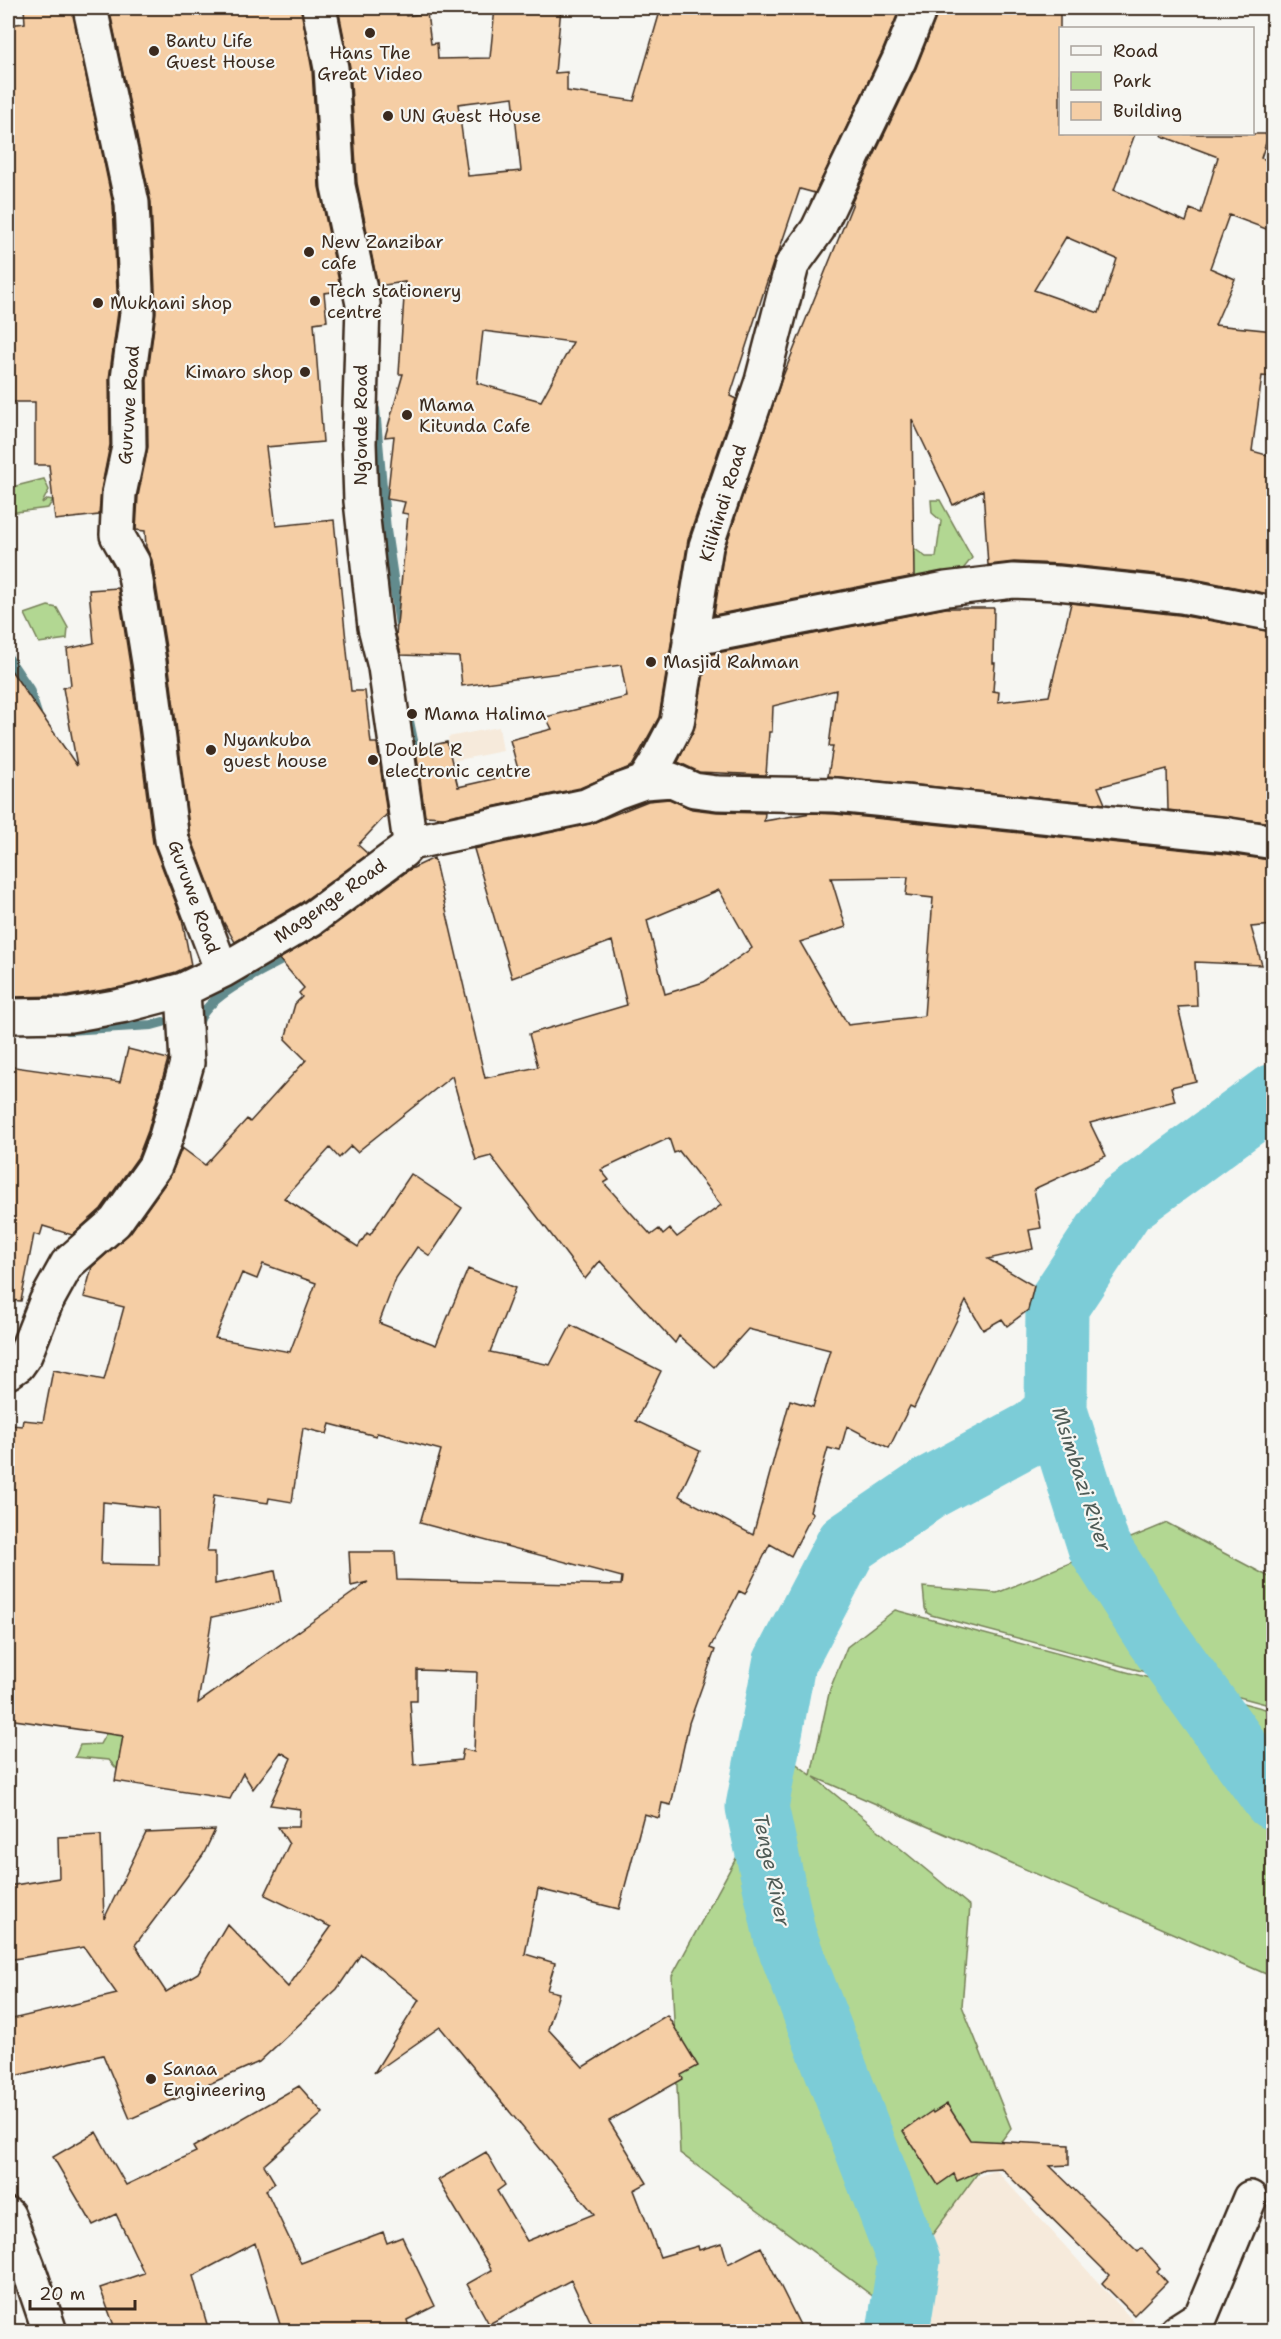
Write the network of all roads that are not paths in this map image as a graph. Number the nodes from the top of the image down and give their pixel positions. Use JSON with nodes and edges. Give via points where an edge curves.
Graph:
{"nodes":[{"id":1,"x":90,"y":8,"type":"edge"},
{"id":2,"x":319,"y":8,"type":"edge"},
{"id":3,"x":920,"y":8,"type":"edge"},
{"id":4,"x":1274,"y":614,"type":"edge"},
{"id":5,"x":690,"y":639,"type":"junction"},
{"id":6,"x":644,"y":782,"type":"junction"},
{"id":7,"x":1274,"y":842,"type":"edge"},
{"id":8,"x":410,"y":843,"type":"junction"},
{"id":9,"x":222,"y":971,"type":"junction"},
{"id":10,"x":183,"y":990,"type":"junction"},
{"id":11,"x":8,"y":1016,"type":"edge"},
{"id":12,"x":8,"y":1372,"type":"edge"},
{"id":13,"x":1250,"y":2198,"type":"dead end"},
{"id":14,"x":8,"y":2215,"type":"edge"},
{"id":15,"x":50,"y":2331,"type":"edge"},
{"id":16,"x":1176,"y":2331,"type":"edge"}],
"edges":[{"from":1,"to":9,"type":"street","name":"Guruwe Road","via":[[132,203],[137,313],[128,378],[129,447],[119,494],[117,535],[133,563],[172,840]]},
{"from":2,"to":8,"type":"street","name":"Ng'onde Road","via":[[331,68],[338,186],[363,304],[361,501],[375,627],[385,667]]},
{"from":3,"to":5,"type":"street","name":"Kilihindi Road","via":[[818,229],[792,265],[762,381],[706,546]]},
{"from":4,"to":5,"type":"street","via":[[1182,596],[1013,581],[946,589]]},
{"from":5,"to":6,"type":"street","name":"Kilihindi Road","via":[[677,723]]},
{"from":6,"to":7,"type":"street","via":[[672,780],[694,790],[717,793],[836,795]]},
{"from":6,"to":8,"type":"street","via":[[586,806]]},
{"from":8,"to":9,"type":"street","name":"Magenge Road","via":[[311,919]]},
{"from":9,"to":10,"type":"street","name":"Magenge Road"},
{"from":10,"to":11,"type":"street","name":"Magenge Road","via":[[70,1015]]},
{"from":10,"to":12,"type":"street","via":[[187,1063],[155,1166],[115,1222],[67,1264],[46,1302],[25,1355]]},
{"from":13,"to":16,"type":"street","via":[[1201,2316]]},
{"from":14,"to":15,"type":"street"}]}
